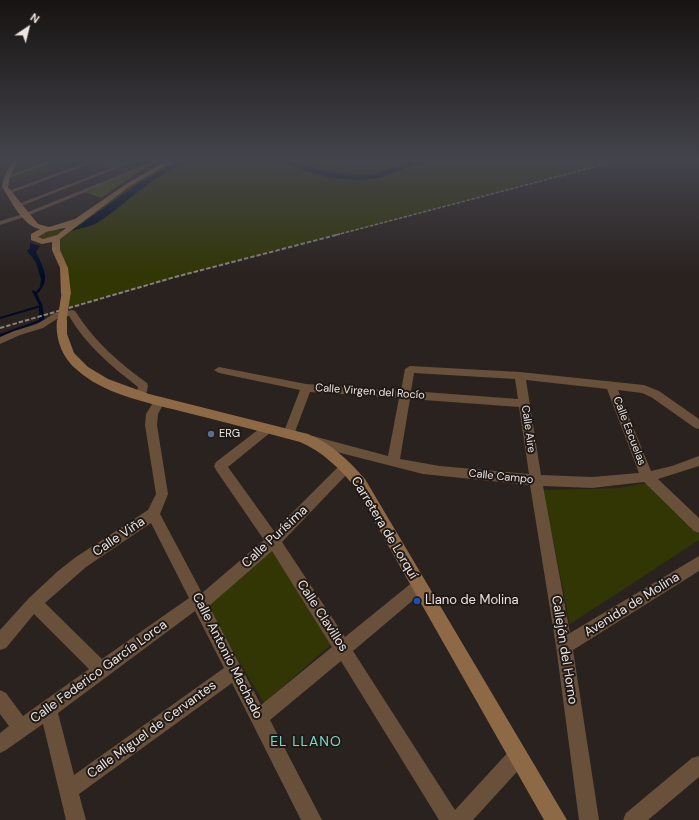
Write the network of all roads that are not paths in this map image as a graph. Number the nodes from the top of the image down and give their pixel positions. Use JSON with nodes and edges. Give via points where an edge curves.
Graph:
{"nodes":[{"id":1,"x":14,"y":199,"type":"edge"},
{"id":2,"x":36,"y":199,"type":"edge"},
{"id":3,"x":63,"y":199,"type":"edge"},
{"id":4,"x":108,"y":199,"type":"edge"},
{"id":5,"x":19,"y":206,"type":"junction"},
{"id":6,"x":25,"y":215,"type":"junction"},
{"id":7,"x":78,"y":221,"type":"junction"},
{"id":8,"x":0,"y":223,"type":"edge"},
{"id":9,"x":53,"y":229,"type":"junction"},
{"id":10,"x":36,"y":230,"type":"junction"},
{"id":11,"x":64,"y":233,"type":"junction"},
{"id":12,"x":56,"y":239,"type":"junction"},
{"id":13,"x":42,"y":242,"type":"junction"},
{"id":14,"x":56,"y":250,"type":"junction"},
{"id":15,"x":0,"y":341,"type":"edge"},
{"id":16,"x":219,"y":370,"type":"dead end"},
{"id":17,"x":520,"y":376,"type":"junction"},
{"id":18,"x":612,"y":385,"type":"junction"},
{"id":19,"x":306,"y":388,"type":"junction"},
{"id":20,"x":404,"y":394,"type":"junction"},
{"id":21,"x":142,"y":396,"type":"junction"},
{"id":22,"x":160,"y":401,"type":"junction"},
{"id":23,"x":524,"y":403,"type":"junction"},
{"id":24,"x":699,"y":425,"type":"edge"},
{"id":25,"x":267,"y":429,"type":"junction"},
{"id":26,"x":288,"y":434,"type":"junction"},
{"id":27,"x":305,"y":438,"type":"junction"},
{"id":28,"x":699,"y":461,"type":"edge"},
{"id":29,"x":393,"y":462,"type":"junction"},
{"id":30,"x":346,"y":467,"type":"junction"},
{"id":31,"x":647,"y":477,"type":"junction"},
{"id":32,"x":536,"y":481,"type":"junction"},
{"id":33,"x":153,"y":514,"type":"junction"},
{"id":34,"x":699,"y":527,"type":"edge"},
{"id":35,"x":273,"y":541,"type":"junction"},
{"id":36,"x":699,"y":563,"type":"edge"},
{"id":37,"x":419,"y":586,"type":"junction"},
{"id":38,"x":199,"y":602,"type":"junction"},
{"id":39,"x":34,"y":603,"type":"junction"},
{"id":40,"x":0,"y":642,"type":"edge"},
{"id":41,"x":564,"y":646,"type":"junction"},
{"id":42,"x":343,"y":648,"type":"junction"},
{"id":43,"x":101,"y":670,"type":"junction"},
{"id":44,"x":236,"y":670,"type":"junction"},
{"id":45,"x":0,"y":699,"type":"edge"},
{"id":46,"x":48,"y":709,"type":"junction"},
{"id":47,"x":259,"y":718,"type":"junction"},
{"id":48,"x":22,"y":729,"type":"junction"},
{"id":49,"x":0,"y":744,"type":"edge"},
{"id":50,"x":518,"y":756,"type":"junction"},
{"id":51,"x":699,"y":765,"type":"edge"},
{"id":52,"x":69,"y":790,"type":"junction"},
{"id":53,"x":76,"y":820,"type":"edge"},
{"id":54,"x":312,"y":820,"type":"edge"},
{"id":55,"x":450,"y":820,"type":"edge"},
{"id":56,"x":459,"y":820,"type":"edge"},
{"id":57,"x":556,"y":820,"type":"edge"},
{"id":58,"x":589,"y":820,"type":"edge"},
{"id":59,"x":633,"y":820,"type":"edge"}],
"edges":[{"from":1,"to":5,"type":"main road"},
{"from":2,"to":5,"type":"street"},
{"from":3,"to":6,"type":"street"},
{"from":4,"to":7,"type":"main road"},
{"from":5,"to":6,"type":"main road"},
{"from":6,"to":8,"type":"street"},
{"from":6,"to":10,"type":"main road"},
{"from":7,"to":9,"type":"main road"},
{"from":7,"to":11,"type":"main road"},
{"from":9,"to":10,"type":"main road"},
{"from":9,"to":11,"type":"main road","via":[[62,230]]},
{"from":10,"to":13,"type":"main road","via":[[34,238]]},
{"from":11,"to":12,"type":"main road"},
{"from":12,"to":13,"type":"main road"},
{"from":12,"to":14,"type":"main road"},
{"from":13,"to":14,"type":"main road"},
{"from":14,"to":21,"type":"main road","name":"Carretera de Lorquí","bridge":true,"via":[[64,268],[66,294],[62,320],[65,345],[83,370],[97,379]]},
{"from":15,"to":21,"type":"street","via":[[40,326],[58,315],[72,313],[91,341],[142,386]]},
{"from":16,"to":19,"type":"street","name":"Calle Virgen del Rocío"},
{"from":17,"to":18,"type":"street"},
{"from":17,"to":20,"type":"street","via":[[410,369]]},
{"from":17,"to":23,"type":"street","name":"Calle Aire"},
{"from":18,"to":24,"type":"street","via":[[644,389],[655,394]]},
{"from":18,"to":31,"type":"street","name":"Calle Escuelas"},
{"from":19,"to":20,"type":"street","name":"Calle Virgen del Rocío"},
{"from":19,"to":26,"type":"street"},
{"from":20,"to":23,"type":"street","name":"Calle Virgen del Rocío"},
{"from":20,"to":29,"type":"street"},
{"from":21,"to":22,"type":"main road","name":"Carretera de Lorquí"},
{"from":22,"to":25,"type":"main road","name":"Carretera de Lorquí"},
{"from":22,"to":33,"type":"street","name":"Calle Viña","via":[[152,414],[151,425],[162,494]]},
{"from":23,"to":32,"type":"street","name":"Calle Aire"},
{"from":25,"to":26,"type":"main road","name":"Carretera de Lorquí"},
{"from":25,"to":35,"type":"street","name":"Calle Clavillos","via":[[220,466]]},
{"from":26,"to":27,"type":"main road","name":"Carretera de Lorquí"},
{"from":27,"to":29,"type":"street","name":"Calle Campo"},
{"from":27,"to":30,"type":"main road","name":"Carretera de Lorquí","via":[[328,450]]},
{"from":28,"to":31,"type":"street","name":"Calle Campo","via":[[678,470]]},
{"from":29,"to":32,"type":"street","name":"Calle Campo","via":[[417,468]]},
{"from":30,"to":35,"type":"street","name":"Calle Purísima"},
{"from":30,"to":37,"type":"main road","name":"Carretera de Lorquí","via":[[360,483]]},
{"from":31,"to":32,"type":"street","name":"Calle Campo","via":[[596,482]]},
{"from":31,"to":34,"type":"street"},
{"from":32,"to":41,"type":"street","name":"Callejón del Horno"},
{"from":33,"to":38,"type":"street","name":"Calle Antonio Machado"},
{"from":33,"to":39,"type":"street","name":"Calle Viña","via":[[81,562]]},
{"from":35,"to":38,"type":"street","name":"Calle Purísima"},
{"from":35,"to":42,"type":"street","name":"Calle Clavillos"},
{"from":36,"to":41,"type":"street","name":"Avenida de Molina"},
{"from":37,"to":42,"type":"street"},
{"from":37,"to":50,"type":"main road","name":"Carretera de Lorquí"},
{"from":38,"to":43,"type":"street","name":"Calle Federico García Lorca"},
{"from":38,"to":44,"type":"street","name":"Calle Antonio Machado"},
{"from":39,"to":40,"type":"street","name":"Calle Viña"},
{"from":39,"to":43,"type":"street"},
{"from":41,"to":58,"type":"street","name":"Callejón del Horno"},
{"from":42,"to":47,"type":"street"},
{"from":42,"to":55,"type":"street","name":"Calle Clavillos"},
{"from":43,"to":46,"type":"street","name":"Calle Federico García Lorca"},
{"from":44,"to":47,"type":"street","name":"Calle Antonio Machado"},
{"from":44,"to":52,"type":"street","name":"Calle Miguel de Cervantes"},
{"from":45,"to":48,"type":"street"},
{"from":46,"to":48,"type":"street","name":"Calle Federico García Lorca"},
{"from":46,"to":52,"type":"street"},
{"from":47,"to":54,"type":"street","name":"Calle Antonio Machado"},
{"from":48,"to":49,"type":"street","name":"Calle Federico García Lorca"},
{"from":50,"to":56,"type":"street"},
{"from":50,"to":57,"type":"main road","name":"Carretera de Lorquí"},
{"from":51,"to":59,"type":"street"},
{"from":52,"to":53,"type":"street"}]}
